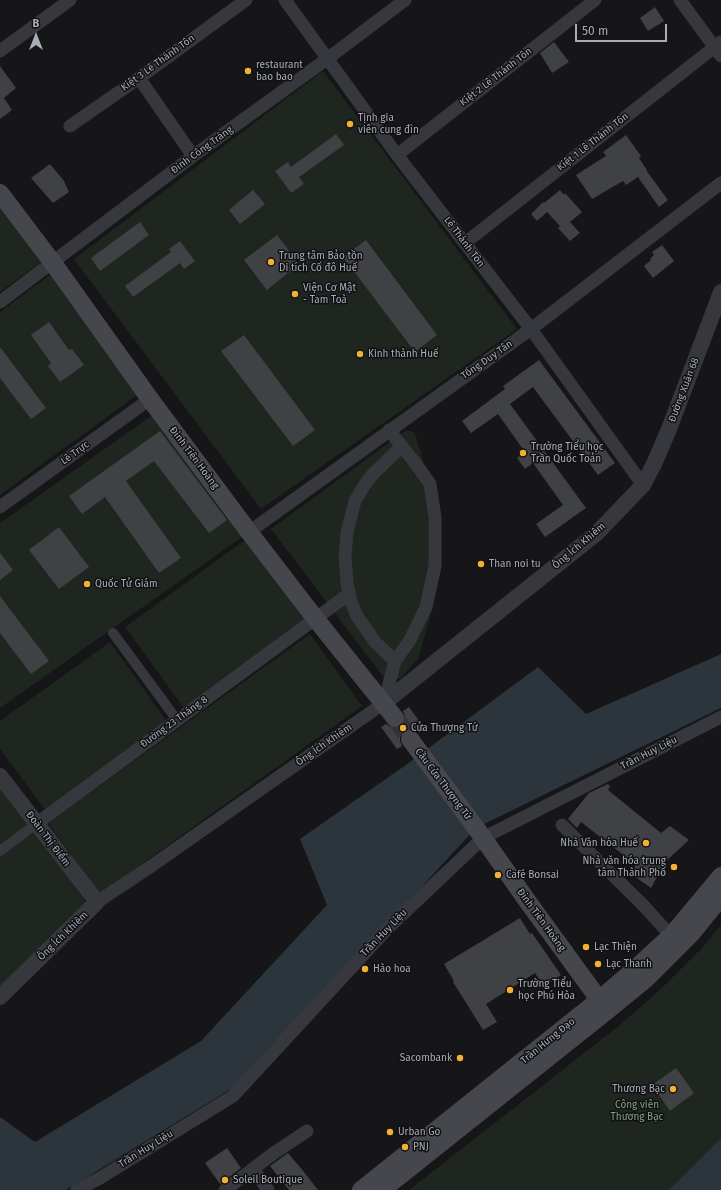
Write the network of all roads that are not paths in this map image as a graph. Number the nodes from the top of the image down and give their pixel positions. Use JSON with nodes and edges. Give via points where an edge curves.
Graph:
{"nodes":[{"id":1,"x":70,"y":0,"type":"edge"},
{"id":2,"x":246,"y":0,"type":"edge"},
{"id":3,"x":285,"y":0,"type":"edge"},
{"id":4,"x":405,"y":0,"type":"edge"},
{"id":5,"x":595,"y":0,"type":"edge"},
{"id":6,"x":680,"y":0,"type":"edge"},
{"id":7,"x":719,"y":48,"type":"edge"},
{"id":8,"x":0,"y":50,"type":"edge"},
{"id":9,"x":327,"y":60,"type":"junction"},
{"id":10,"x":139,"y":78,"type":"junction"},
{"id":11,"x":70,"y":126,"type":"dead end"},
{"id":12,"x":397,"y":155,"type":"junction"},
{"id":13,"x":193,"y":156,"type":"junction"},
{"id":14,"x":721,"y":182,"type":"edge"},
{"id":15,"x":0,"y":193,"type":"edge"},
{"id":16,"x":465,"y":242,"type":"junction"},
{"id":17,"x":53,"y":263,"type":"junction"},
{"id":18,"x":721,"y":292,"type":"edge"},
{"id":19,"x":0,"y":302,"type":"edge"},
{"id":20,"x":530,"y":329,"type":"junction"},
{"id":21,"x":150,"y":400,"type":"junction"},
{"id":22,"x":390,"y":430,"type":"junction"},
{"id":23,"x":402,"y":446,"type":"junction"},
{"id":24,"x":643,"y":485,"type":"junction"},
{"id":25,"x":0,"y":507,"type":"edge"},
{"id":26,"x":249,"y":532,"type":"junction"},
{"id":27,"x":349,"y":594,"type":"junction"},
{"id":28,"x":315,"y":618,"type":"junction"},
{"id":29,"x":113,"y":633,"type":"dead end"},
{"id":30,"x":395,"y":661,"type":"junction"},
{"id":31,"x":384,"y":703,"type":"junction"},
{"id":32,"x":721,"y":717,"type":"edge"},
{"id":33,"x":395,"y":718,"type":"tunnel mouth"},
{"id":34,"x":177,"y":720,"type":"junction"},
{"id":35,"x":410,"y":739,"type":"tunnel mouth"},
{"id":36,"x":0,"y":776,"type":"edge"},
{"id":37,"x":36,"y":824,"type":"junction"},
{"id":38,"x":562,"y":825,"type":"dead end"},
{"id":39,"x":479,"y":833,"type":"junction"},
{"id":40,"x":0,"y":850,"type":"edge"},
{"id":41,"x":721,"y":876,"type":"edge"},
{"id":42,"x":721,"y":897,"type":"edge"},
{"id":43,"x":97,"y":902,"type":"junction"},
{"id":44,"x":671,"y":936,"type":"junction"},
{"id":45,"x":0,"y":997,"type":"edge"},
{"id":46,"x":603,"y":1005,"type":"junction"},
{"id":47,"x":307,"y":1131,"type":"dead end"},
{"id":48,"x":254,"y":1170,"type":"junction"},
{"id":49,"x":77,"y":1190,"type":"edge"},
{"id":50,"x":225,"y":1190,"type":"edge"},
{"id":51,"x":268,"y":1190,"type":"edge"},
{"id":52,"x":361,"y":1190,"type":"edge"},
{"id":53,"x":382,"y":1190,"type":"edge"}],
"edges":[{"from":1,"to":8,"type":"street"},
{"from":2,"to":10,"type":"street","name":"Kiệt 3 Lê Thánh Tôn"},
{"from":3,"to":9,"type":"street","name":"Lê Thánh Tôn"},
{"from":4,"to":9,"type":"street","name":"Đinh Công Tráng"},
{"from":5,"to":12,"type":"street","name":"Kiệt 2 Lê Thánh Tôn"},
{"from":6,"to":7,"type":"street"},
{"from":7,"to":16,"type":"street","name":"Kiệt 1 Lê Thánh Tôn"},
{"from":9,"to":12,"type":"street","name":"Lê Thánh Tôn"},
{"from":9,"to":13,"type":"street","name":"Đinh Công Tráng"},
{"from":10,"to":11,"type":"street","name":"Kiệt 3 Lê Thánh Tôn"},
{"from":10,"to":13,"type":"street"},
{"from":12,"to":16,"type":"street","name":"Lê Thánh Tôn"},
{"from":13,"to":17,"type":"street","name":"Đinh Công Tráng"},
{"from":14,"to":20,"type":"street","name":"Tống Duy Tân"},
{"from":15,"to":17,"type":"main road","name":"Đinh Tiên Hoàng"},
{"from":16,"to":20,"type":"street","name":"Lê Thánh Tôn"},
{"from":17,"to":19,"type":"street","name":"Đinh Công Tráng"},
{"from":17,"to":21,"type":"main road","name":"Đinh Tiên Hoàng"},
{"from":18,"to":24,"type":"street","name":"Đường Xuân 68","via":[[669,429]]},
{"from":20,"to":22,"type":"street","name":"Tống Duy Tân"},
{"from":20,"to":24,"type":"street","name":"Lê Thánh Tôn"},
{"from":21,"to":25,"type":"street","name":"Lê Trực"},
{"from":21,"to":26,"type":"main road","name":"Đinh Tiên Hoàng"},
{"from":22,"to":23,"type":"street"},
{"from":22,"to":26,"type":"street","name":"Tống Duy Tân"},
{"from":23,"to":27,"type":"street","via":[[364,484],[355,501],[347,532],[345,557]]},
{"from":23,"to":30,"type":"street","via":[[430,484],[435,517],[435,566],[426,607],[410,640]]},
{"from":24,"to":31,"type":"street","name":"Ông Ích Khiêm","via":[[597,533]]},
{"from":26,"to":28,"type":"main road","name":"Đinh Tiên Hoàng"},
{"from":27,"to":28,"type":"street","name":"Đường 23 Tháng 8"},
{"from":27,"to":30,"type":"street","via":[[366,632]]},
{"from":28,"to":31,"type":"main road","name":"Đinh Tiên Hoàng"},
{"from":28,"to":34,"type":"street","name":"Đường 23 Tháng 8"},
{"from":29,"to":34,"type":"street"},
{"from":30,"to":31,"type":"street"},
{"from":31,"to":33,"type":"main road","name":"Đinh Tiên Hoàng"},
{"from":31,"to":43,"type":"street","name":"Ông Ích Khiêm"},
{"from":32,"to":39,"type":"street","name":"Trần Huy Liệu"},
{"from":34,"to":37,"type":"street","name":"Đường 23 Tháng 8"},
{"from":35,"to":39,"type":"main road","name":"Cầu Cửa Thượng Tứ"},
{"from":36,"to":37,"type":"street","name":"Đoàn Thị Điểm"},
{"from":37,"to":40,"type":"street","name":"Đường 23 Tháng 8"},
{"from":37,"to":43,"type":"street","name":"Đoàn Thị Điểm"},
{"from":38,"to":44,"type":"street","via":[[644,905]]},
{"from":39,"to":46,"type":"main road","name":"Đinh Tiên Hoàng"},
{"from":39,"to":49,"type":"street","name":"Trần Huy Liệu","via":[[233,1096]]},
{"from":41,"to":44,"type":"main road","name":"Trần Hưng Đạo"},
{"from":42,"to":46,"type":"main road","name":"Trần Hưng Đạo","via":[[685,940],[647,978]]},
{"from":43,"to":45,"type":"street","name":"Ông Ích Khiêm"},
{"from":44,"to":46,"type":"main road","name":"Trần Hưng Đạo"},
{"from":46,"to":52,"type":"main road","name":"Trần Hưng Đạo"},
{"from":46,"to":53,"type":"main road","name":"Trần Hưng Đạo"},
{"from":47,"to":48,"type":"street"},
{"from":48,"to":50,"type":"street"},
{"from":48,"to":51,"type":"street"}]}
